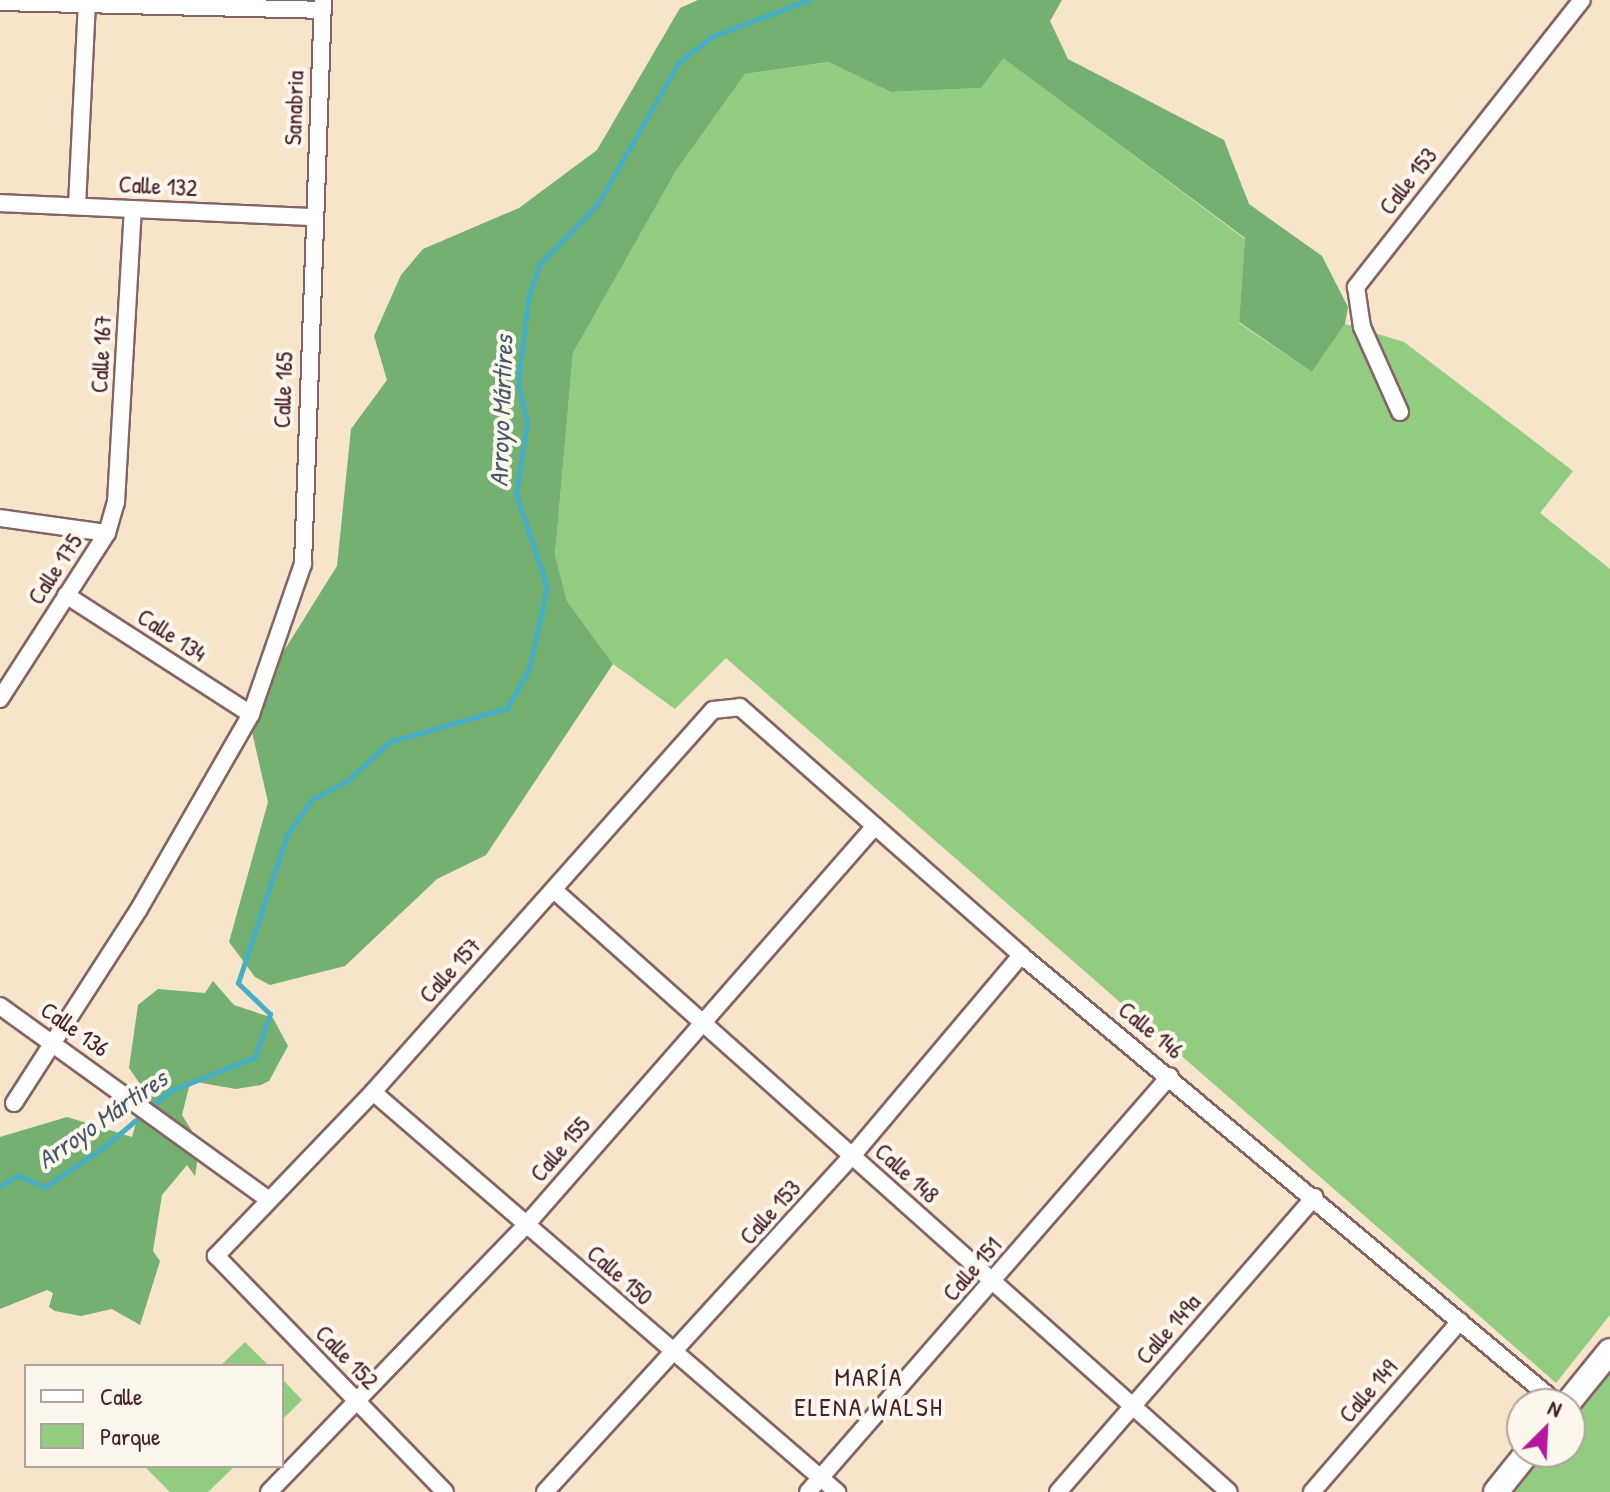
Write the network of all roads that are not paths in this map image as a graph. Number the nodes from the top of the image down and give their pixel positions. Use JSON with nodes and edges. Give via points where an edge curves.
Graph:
{"nodes":[{"id":1,"x":1582,"y":0,"type":"edge"},
{"id":2,"x":0,"y":2,"type":"edge"},
{"id":3,"x":87,"y":2,"type":"edge"},
{"id":4,"x":323,"y":5,"type":"edge"},
{"id":5,"x":0,"y":203,"type":"edge"},
{"id":6,"x":77,"y":206,"type":"junction"},
{"id":7,"x":133,"y":209,"type":"junction"},
{"id":8,"x":314,"y":217,"type":"junction"},
{"id":9,"x":1400,"y":412,"type":"dead end"},
{"id":10,"x":116,"y":502,"type":"joint"},
{"id":11,"x":0,"y":518,"type":"edge"},
{"id":12,"x":107,"y":533,"type":"junction"},
{"id":13,"x":66,"y":595,"type":"junction"},
{"id":14,"x":0,"y":699,"type":"edge"},
{"id":15,"x":713,"y":710,"type":"joint"},
{"id":16,"x":251,"y":714,"type":"junction"},
{"id":17,"x":875,"y":826,"type":"junction"},
{"id":18,"x":554,"y":890,"type":"junction"},
{"id":19,"x":1021,"y":955,"type":"junction"},
{"id":20,"x":0,"y":1006,"type":"edge"},
{"id":21,"x":702,"y":1022,"type":"junction"},
{"id":22,"x":51,"y":1041,"type":"junction"},
{"id":23,"x":1170,"y":1076,"type":"junction"},
{"id":24,"x":373,"y":1092,"type":"junction"},
{"id":25,"x":14,"y":1103,"type":"dead end"},
{"id":26,"x":852,"y":1156,"type":"junction"},
{"id":27,"x":1314,"y":1197,"type":"junction"},
{"id":28,"x":268,"y":1199,"type":"junction"},
{"id":29,"x":526,"y":1225,"type":"junction"},
{"id":30,"x":216,"y":1256,"type":"joint"},
{"id":31,"x":993,"y":1281,"type":"junction"},
{"id":32,"x":1460,"y":1321,"type":"junction"},
{"id":33,"x":1610,"y":1351,"type":"edge"},
{"id":34,"x":676,"y":1354,"type":"junction"},
{"id":35,"x":1539,"y":1388,"type":"edge"},
{"id":36,"x":1580,"y":1388,"type":"edge"},
{"id":37,"x":358,"y":1403,"type":"junction"},
{"id":38,"x":1133,"y":1406,"type":"junction"},
{"id":39,"x":1515,"y":1468,"type":"edge"},
{"id":40,"x":821,"y":1478,"type":"junction"},
{"id":41,"x":269,"y":1492,"type":"edge"},
{"id":42,"x":445,"y":1492,"type":"edge"},
{"id":43,"x":545,"y":1492,"type":"edge"},
{"id":44,"x":808,"y":1492,"type":"edge"},
{"id":45,"x":837,"y":1492,"type":"edge"},
{"id":46,"x":1058,"y":1492,"type":"edge"},
{"id":47,"x":1229,"y":1492,"type":"edge"},
{"id":48,"x":1312,"y":1492,"type":"edge"},
{"id":49,"x":1496,"y":1492,"type":"edge"}],
"edges":[{"from":1,"to":9,"type":"street","name":"Calle 153","via":[[1356,287],[1362,327]]},
{"from":2,"to":3,"type":"street"},
{"from":3,"to":4,"type":"street"},
{"from":3,"to":6,"type":"street"},
{"from":4,"to":8,"type":"street","name":"Sanabria"},
{"from":5,"to":6,"type":"street","name":"Calle 132"},
{"from":6,"to":7,"type":"street","name":"Calle 132"},
{"from":7,"to":8,"type":"street","name":"Calle 132"},
{"from":7,"to":10,"type":"street","name":"Calle 167"},
{"from":8,"to":16,"type":"street","name":"Calle 165","via":[[303,564]]},
{"from":10,"to":12,"type":"street","name":"Calle 175"},
{"from":11,"to":12,"type":"street"},
{"from":12,"to":13,"type":"street","name":"Calle 175"},
{"from":13,"to":14,"type":"street","name":"Calle 175"},
{"from":13,"to":16,"type":"street","name":"Calle 134"},
{"from":15,"to":17,"type":"street","name":"Calle 146","via":[[740,707]]},
{"from":15,"to":18,"type":"street","name":"Calle 157"},
{"from":16,"to":22,"type":"street","name":"Calle 165","via":[[139,909]]},
{"from":17,"to":19,"type":"street","name":"Calle 146"},
{"from":17,"to":21,"type":"street","name":"Calle 155"},
{"from":18,"to":21,"type":"street","name":"Calle 148"},
{"from":18,"to":24,"type":"street","name":"Calle 157"},
{"from":19,"to":23,"type":"street","name":"Calle 146"},
{"from":19,"to":26,"type":"street","name":"Calle 153"},
{"from":20,"to":22,"type":"street","name":"Calle 136"},
{"from":21,"to":26,"type":"street","name":"Calle 148"},
{"from":21,"to":29,"type":"street","name":"Calle 155"},
{"from":22,"to":25,"type":"street","name":"Calle 165"},
{"from":22,"to":28,"type":"street","name":"Calle 136"},
{"from":23,"to":27,"type":"street","name":"Calle 146"},
{"from":23,"to":31,"type":"street","name":"Calle 151"},
{"from":24,"to":28,"type":"street","name":"Calle 157"},
{"from":24,"to":29,"type":"street","name":"Calle 150"},
{"from":26,"to":31,"type":"street","name":"Calle 148"},
{"from":26,"to":34,"type":"street","name":"Calle 153"},
{"from":27,"to":32,"type":"street","name":"Calle 146"},
{"from":27,"to":38,"type":"street","name":"Calle 149a"},
{"from":28,"to":30,"type":"street","name":"Calle 157"},
{"from":29,"to":34,"type":"street","name":"Calle 150"},
{"from":29,"to":37,"type":"street","name":"Calle 155"},
{"from":30,"to":37,"type":"street","name":"Calle 152"},
{"from":31,"to":38,"type":"street","name":"Calle 148"},
{"from":31,"to":40,"type":"street","name":"Calle 151"},
{"from":32,"to":35,"type":"street","name":"Calle 146"},
{"from":32,"to":48,"type":"street","name":"Calle 149"},
{"from":33,"to":36,"type":"main road"},
{"from":34,"to":40,"type":"street","name":"Calle 150"},
{"from":34,"to":43,"type":"street","name":"Calle 153"},
{"from":37,"to":41,"type":"street","name":"Calle 155"},
{"from":37,"to":42,"type":"street","name":"Calle 152"},
{"from":38,"to":46,"type":"street","name":"Calle 149a"},
{"from":38,"to":47,"type":"street","name":"Calle 148"},
{"from":39,"to":49,"type":"main road"},
{"from":40,"to":44,"type":"street","name":"Calle 151"},
{"from":40,"to":45,"type":"street","name":"Calle 150"}]}
